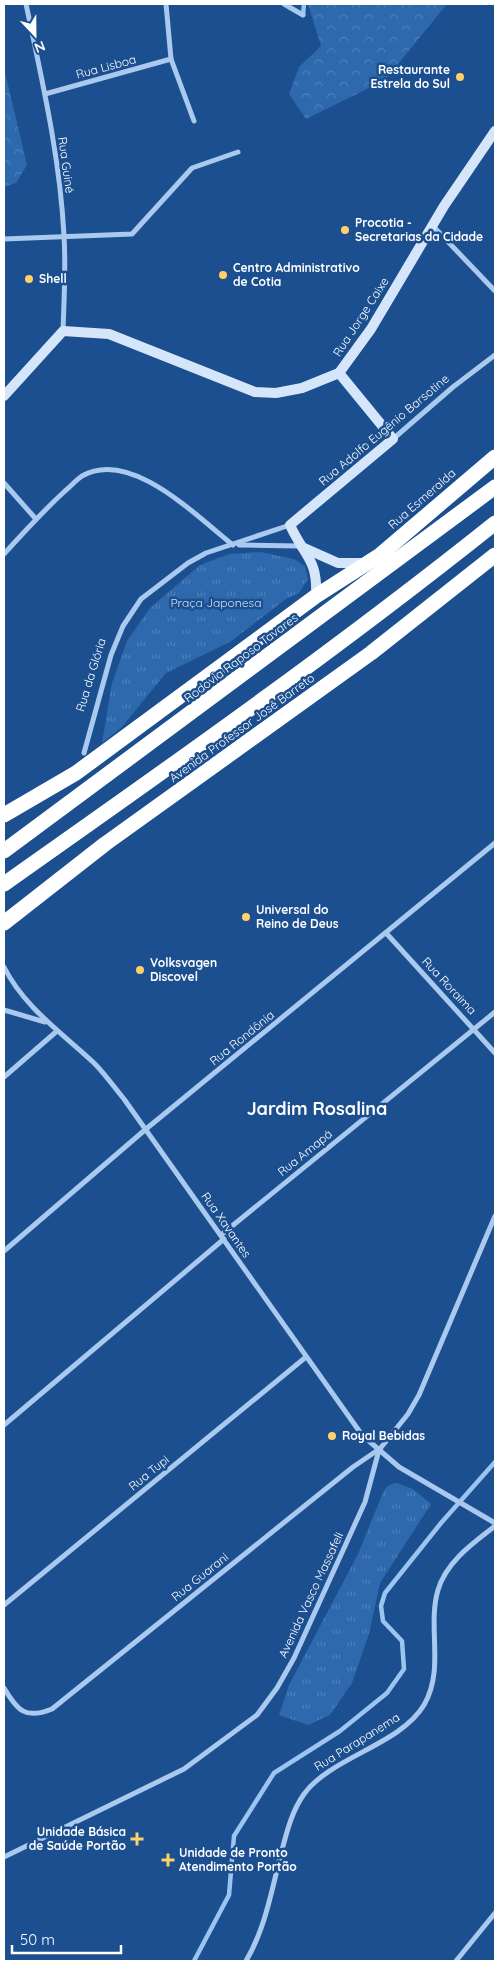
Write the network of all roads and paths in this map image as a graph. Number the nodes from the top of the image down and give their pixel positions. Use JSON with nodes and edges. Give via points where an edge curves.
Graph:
{"nodes":[{"id":1,"x":26,"y":4,"type":"edge"},
{"id":2,"x":166,"y":4,"type":"edge"},
{"id":3,"x":284,"y":4,"type":"edge"},
{"id":4,"x":303,"y":15,"type":"dead end"},
{"id":5,"x":171,"y":59,"type":"junction"},
{"id":6,"x":45,"y":94,"type":"junction"},
{"id":7,"x":194,"y":121,"type":"dead end"},
{"id":8,"x":495,"y":131,"type":"edge"},
{"id":9,"x":238,"y":152,"type":"dead end"},
{"id":10,"x":432,"y":225,"type":"junction"},
{"id":11,"x":64,"y":237,"type":"junction"},
{"id":12,"x":4,"y":239,"type":"edge"},
{"id":13,"x":495,"y":291,"type":"edge"},
{"id":14,"x":63,"y":330,"type":"junction"},
{"id":15,"x":495,"y":355,"type":"edge"},
{"id":16,"x":339,"y":373,"type":"junction"},
{"id":17,"x":4,"y":396,"type":"edge"},
{"id":18,"x":393,"y":439,"type":"junction"},
{"id":19,"x":495,"y":457,"type":"edge"},
{"id":20,"x":4,"y":483,"type":"edge"},
{"id":21,"x":495,"y":487,"type":"edge"},
{"id":22,"x":35,"y":518,"type":"junction"},
{"id":23,"x":495,"y":523,"type":"edge"},
{"id":24,"x":290,"y":525,"type":"junction"},
{"id":25,"x":233,"y":545,"type":"junction"},
{"id":26,"x":299,"y":546,"type":"junction"},
{"id":27,"x":4,"y":554,"type":"edge"},
{"id":28,"x":495,"y":555,"type":"edge"},
{"id":29,"x":368,"y":563,"type":"junction"},
{"id":30,"x":316,"y":596,"type":"junction"},
{"id":31,"x":84,"y":753,"type":"dead end"},
{"id":32,"x":4,"y":815,"type":"edge"},
{"id":33,"x":495,"y":843,"type":"edge"},
{"id":34,"x":4,"y":851,"type":"edge"},
{"id":35,"x":4,"y":884,"type":"edge"},
{"id":36,"x":4,"y":924,"type":"edge"},
{"id":37,"x":387,"y":934,"type":"junction"},
{"id":38,"x":4,"y":967,"type":"edge"},
{"id":39,"x":4,"y":1010,"type":"edge"},
{"id":40,"x":495,"y":1012,"type":"edge"},
{"id":41,"x":46,"y":1022,"type":"junction"},
{"id":42,"x":475,"y":1029,"type":"junction"},
{"id":43,"x":58,"y":1031,"type":"junction"},
{"id":44,"x":495,"y":1053,"type":"edge"},
{"id":45,"x":4,"y":1078,"type":"edge"},
{"id":46,"x":146,"y":1129,"type":"junction"},
{"id":47,"x":495,"y":1216,"type":"edge"},
{"id":48,"x":222,"y":1237,"type":"junction"},
{"id":49,"x":4,"y":1251,"type":"edge"},
{"id":50,"x":306,"y":1357,"type":"junction"},
{"id":51,"x":4,"y":1425,"type":"edge"},
{"id":52,"x":379,"y":1450,"type":"junction"},
{"id":53,"x":495,"y":1525,"type":"edge"},
{"id":54,"x":4,"y":1605,"type":"edge"},
{"id":55,"x":4,"y":1688,"type":"edge"},
{"id":56,"x":4,"y":1857,"type":"edge"},
{"id":57,"x":495,"y":1913,"type":"edge"},
{"id":58,"x":246,"y":1961,"type":"edge"},
{"id":59,"x":456,"y":1961,"type":"edge"}],
"edges":[{"from":1,"to":6,"type":"street","name":"Rua Guiné"},
{"from":2,"to":5,"type":"street"},
{"from":3,"to":4,"type":"street"},
{"from":5,"to":6,"type":"street","name":"Rua Lisboa"},
{"from":5,"to":7,"type":"street"},
{"from":6,"to":11,"type":"street","name":"Rua Guiné","via":[[58,170]]},
{"from":8,"to":10,"type":"main road","name":"Rua Jorge Caixe"},
{"from":9,"to":11,"type":"street","via":[[192,168],[132,234]]},
{"from":10,"to":13,"type":"street"},
{"from":10,"to":16,"type":"main road","name":"Rua Jorge Caixe","via":[[371,329]]},
{"from":11,"to":12,"type":"street"},
{"from":11,"to":14,"type":"street","name":"Rua Guiné"},
{"from":14,"to":16,"type":"main road","name":"Rua Jorge Caixe","via":[[109,334],[255,392],[276,394],[302,388]]},
{"from":14,"to":17,"type":"main road"},
{"from":15,"to":18,"type":"street","name":"Rua Adolfo Eugênio Barsotine"},
{"from":16,"to":18,"type":"main road"},
{"from":18,"to":24,"type":"main road","name":"Rua Adolfo Eugênio Barsotine"},
{"from":19,"to":29,"type":"highway","name":"Rua Esmeralda"},
{"from":20,"to":22,"type":"street"},
{"from":21,"to":34,"type":"highway","name":"Rodovia Raposo Tavares"},
{"from":22,"to":25,"type":"street","via":[[82,476],[98,470],[125,470],[151,481]]},
{"from":22,"to":27,"type":"street"},
{"from":23,"to":35,"type":"highway","via":[[348,638]]},
{"from":24,"to":25,"type":"street"},
{"from":24,"to":26,"type":"main road"},
{"from":25,"to":26,"type":"street"},
{"from":25,"to":31,"type":"street","name":"Rua da Glória","via":[[206,553],[188,563],[141,599],[123,626],[111,655]]},
{"from":26,"to":29,"type":"main road","via":[[338,562]]},
{"from":26,"to":30,"type":"main road","via":[[312,560],[317,577]]},
{"from":28,"to":36,"type":"highway","name":"Avenida Professor José Barreto","via":[[371,653],[106,844]]},
{"from":29,"to":30,"type":"highway"},
{"from":30,"to":32,"type":"highway","via":[[76,773]]},
{"from":33,"to":37,"type":"street","name":"Rua Rondônia"},
{"from":37,"to":42,"type":"street","name":"Rua Roraima"},
{"from":37,"to":46,"type":"street","name":"Rua Rondônia"},
{"from":38,"to":41,"type":"street","name":"Rua Xavantes","via":[[9,978]]},
{"from":39,"to":41,"type":"street","name":"Rua Xavantes"},
{"from":40,"to":42,"type":"street","name":"Rua Amapá"},
{"from":41,"to":43,"type":"street","name":"Rua Xavantes"},
{"from":42,"to":44,"type":"street","name":"Rua Roraima"},
{"from":42,"to":48,"type":"street","name":"Rua Amapá"},
{"from":43,"to":45,"type":"street"},
{"from":43,"to":46,"type":"street","name":"Rua Xavantes","via":[[94,1064]]},
{"from":46,"to":48,"type":"street","name":"Rua Xavantes"},
{"from":46,"to":49,"type":"street","name":"Rua Rondônia"},
{"from":47,"to":52,"type":"street","name":"Avenida Vasco Massafeli","via":[[419,1395]]},
{"from":48,"to":50,"type":"street","name":"Rua Xavantes"},
{"from":48,"to":51,"type":"street","name":"Rua Amapá"},
{"from":50,"to":52,"type":"street","name":"Rua Xavantes","via":[[362,1435]]},
{"from":50,"to":54,"type":"street","name":"Rua Tupi"},
{"from":52,"to":53,"type":"street","name":"Rua Xavantes","via":[[399,1467]]},
{"from":52,"to":55,"type":"street","name":"Rua Guarani","via":[[353,1467],[52,1709],[32,1715],[14,1706]]},
{"from":52,"to":56,"type":"street","name":"Avenida Vasco Massafeli","via":[[365,1502],[294,1658],[257,1715],[184,1770]]},
{"from":53,"to":58,"type":"street","name":"Rua Parapanema","via":[[467,1548],[438,1589],[434,1614],[435,1674],[424,1706],[382,1741],[315,1780],[294,1810],[261,1932]]},
{"from":57,"to":59,"type":"street"}]}
